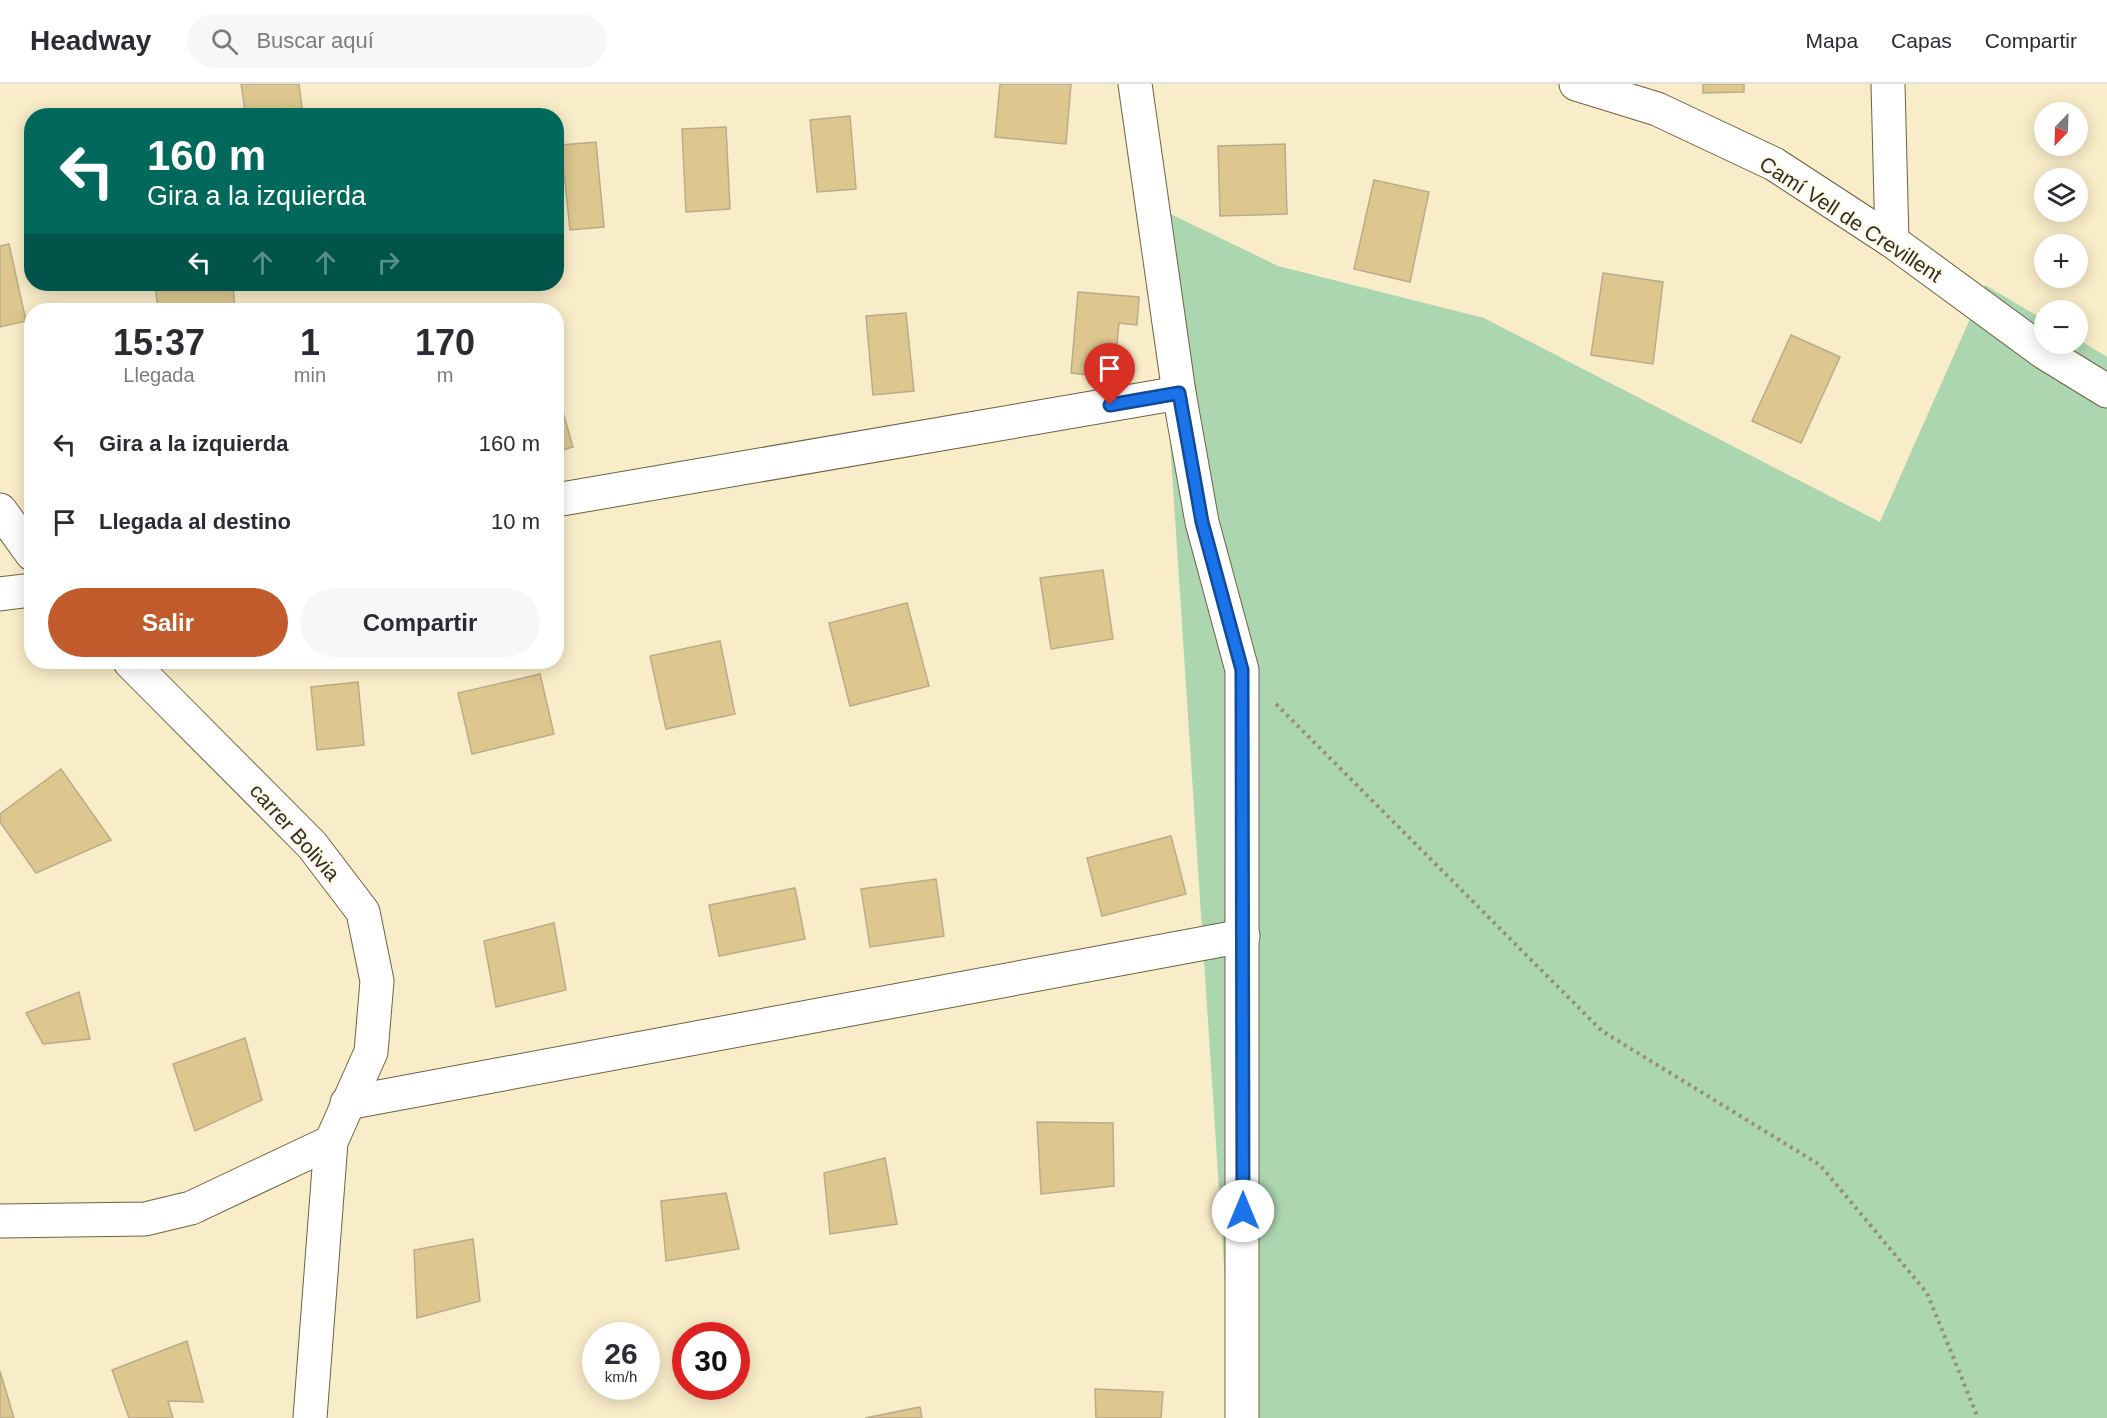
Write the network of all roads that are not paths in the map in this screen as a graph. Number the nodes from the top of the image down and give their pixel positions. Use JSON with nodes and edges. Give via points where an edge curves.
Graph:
{"nodes":[{"id":1,"x":1135,"y":84,"type":"edge"},
{"id":2,"x":1576,"y":84,"type":"edge"},
{"id":3,"x":1888,"y":84,"type":"edge"},
{"id":4,"x":1892,"y":241,"type":"junction"},
{"id":5,"x":2107,"y":391,"type":"edge"},
{"id":6,"x":1179,"y":393,"type":"junction"},
{"id":7,"x":564,"y":499,"type":"edge"},
{"id":8,"x":0,"y":510,"type":"edge"},
{"id":9,"x":24,"y":543,"type":"edge"},
{"id":10,"x":24,"y":591,"type":"edge"},
{"id":11,"x":0,"y":594,"type":"edge"},
{"id":12,"x":137,"y":669,"type":"edge"},
{"id":13,"x":1243,"y":936,"type":"junction"},
{"id":14,"x":348,"y":1103,"type":"junction"},
{"id":15,"x":331,"y":1142,"type":"junction"},
{"id":16,"x":0,"y":1221,"type":"edge"},
{"id":17,"x":310,"y":1418,"type":"edge"},
{"id":18,"x":1242,"y":1418,"type":"edge"}],
"edges":[{"from":1,"to":6,"type":"street"},
{"from":2,"to":4,"type":"street","name":"Camí Vell de Crevillent","via":[[1657,109],[1774,164]]},
{"from":3,"to":4,"type":"street"},
{"from":4,"to":5,"type":"street","name":"Camí Vell de Crevillent","via":[[2045,353]]},
{"from":6,"to":7,"type":"street"},
{"from":6,"to":13,"type":"street","via":[[1202,522],[1242,670]]},
{"from":8,"to":9,"type":"street"},
{"from":10,"to":11,"type":"street"},
{"from":12,"to":14,"type":"street","name":"carrer Bolivia","via":[[312,845],[363,912],[377,981],[371,1052]]},
{"from":13,"to":14,"type":"street"},
{"from":13,"to":18,"type":"street"},
{"from":14,"to":15,"type":"street","name":"carrer Bolivia"},
{"from":15,"to":16,"type":"street","via":[[190,1208],[145,1219]]},
{"from":15,"to":17,"type":"street","name":"carrer Bolivia"}]}
